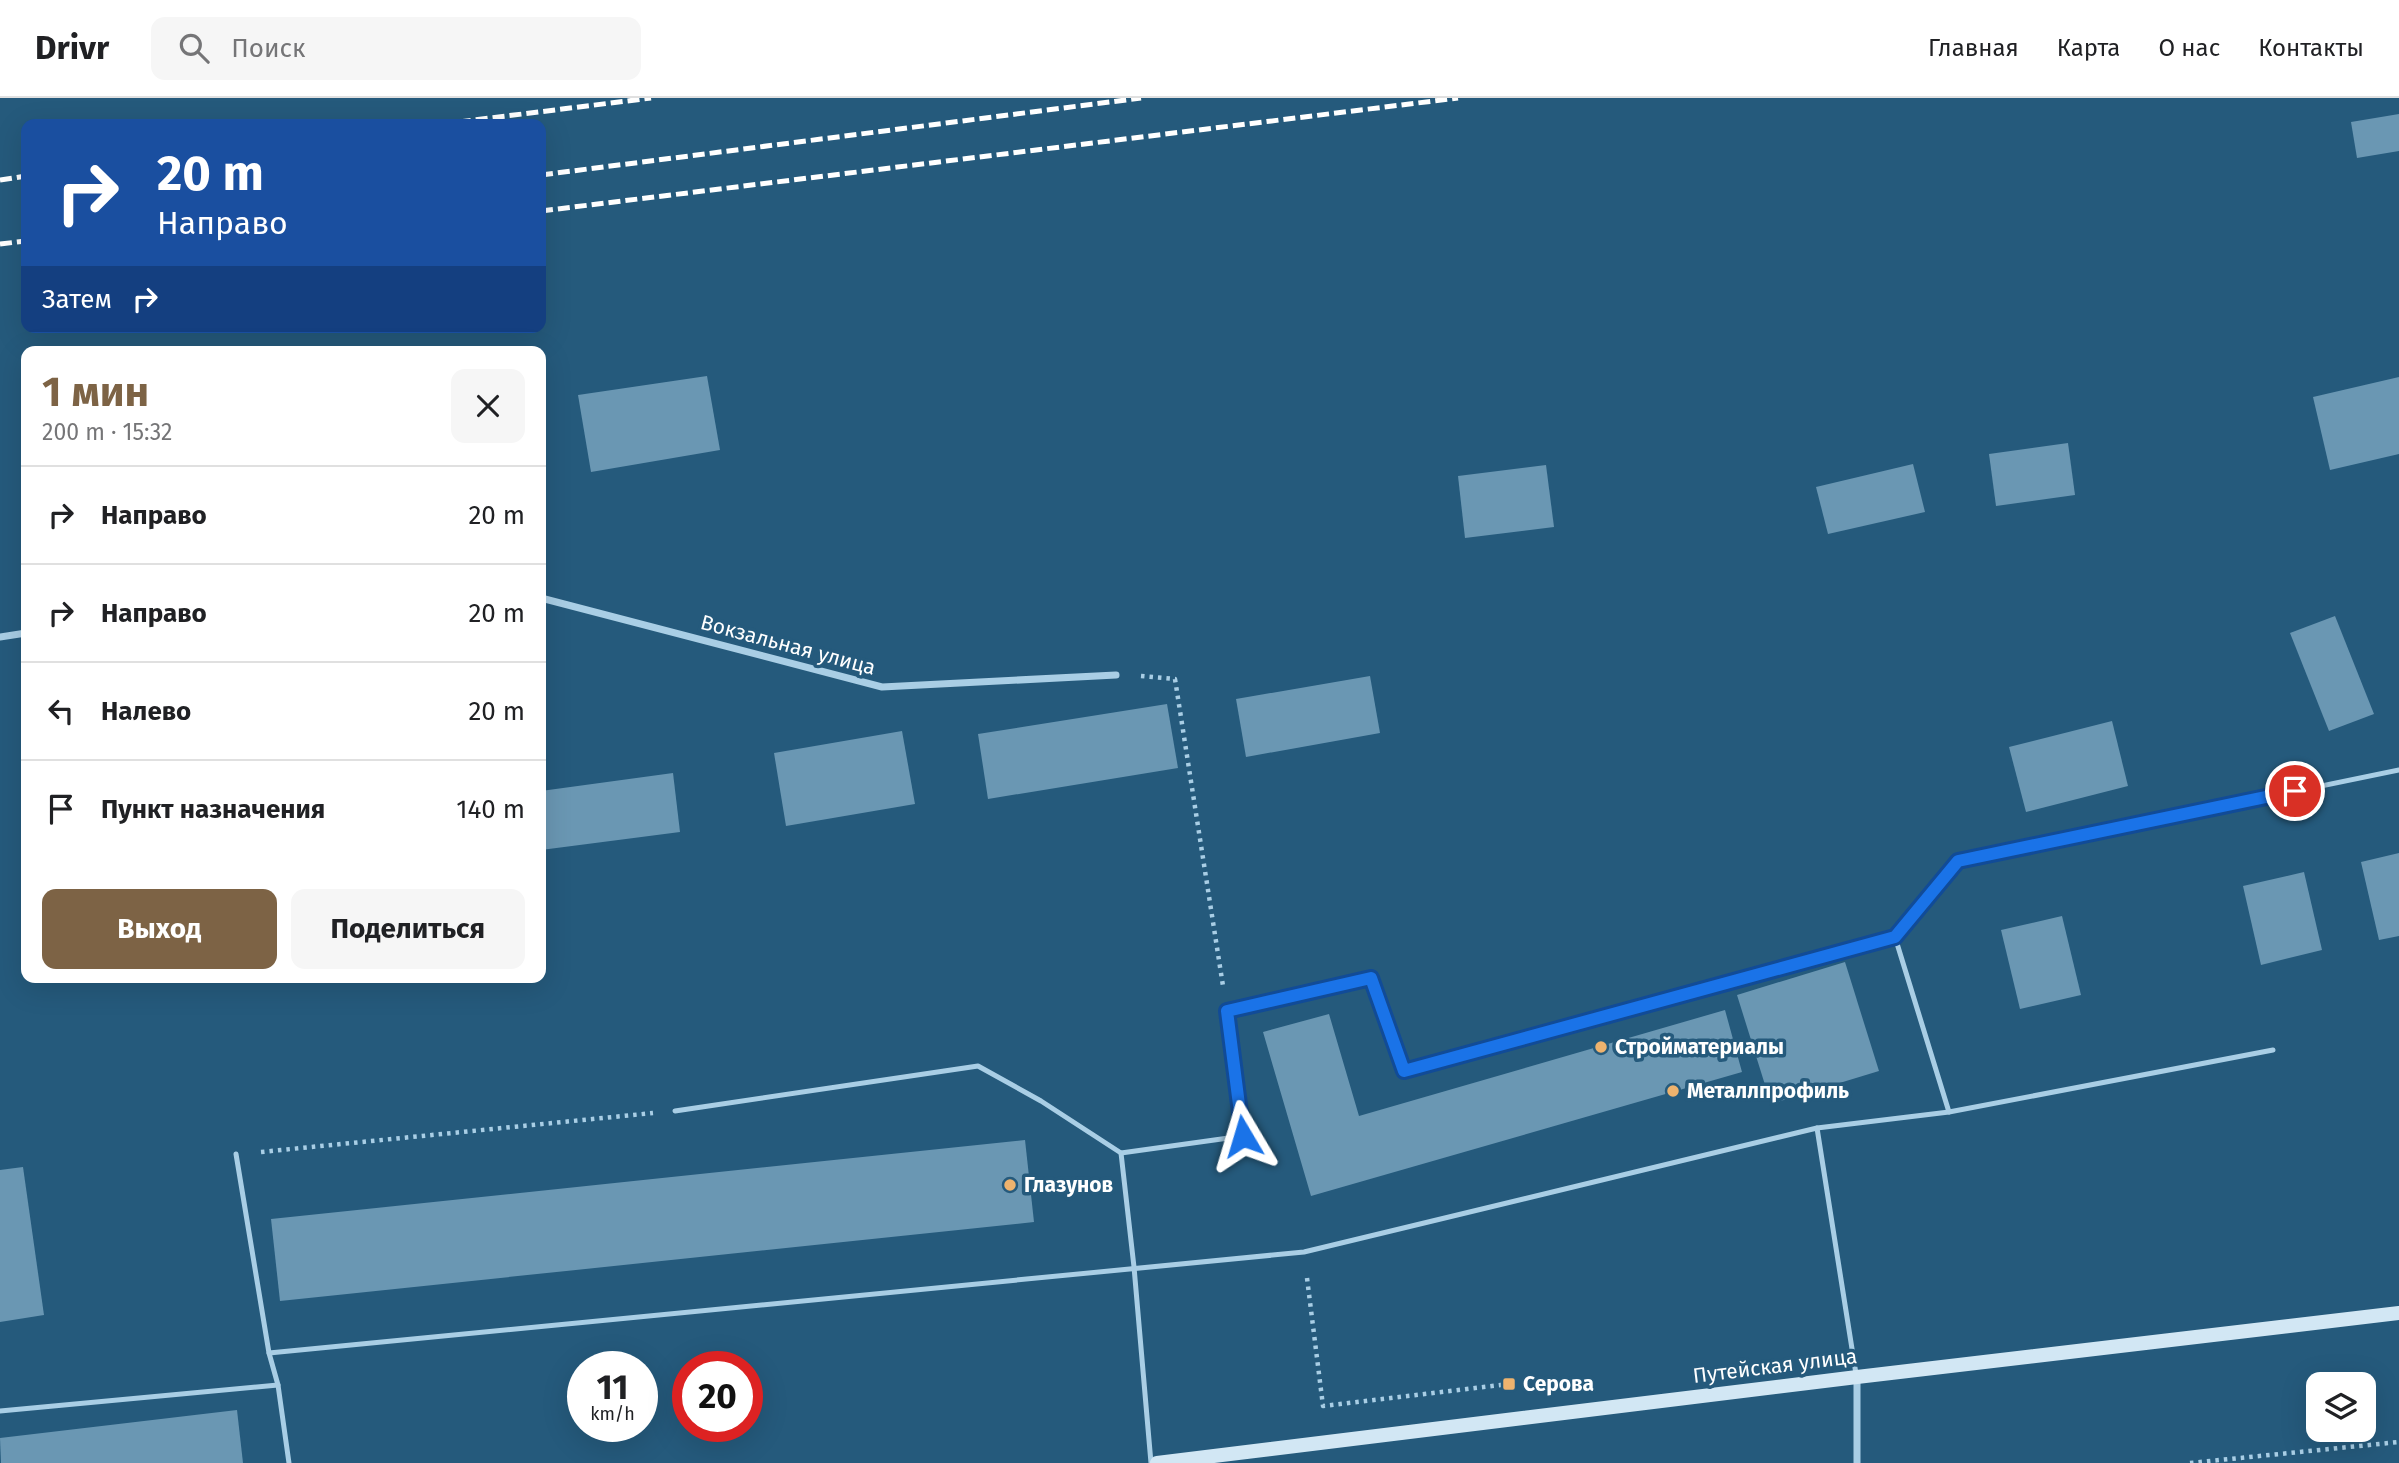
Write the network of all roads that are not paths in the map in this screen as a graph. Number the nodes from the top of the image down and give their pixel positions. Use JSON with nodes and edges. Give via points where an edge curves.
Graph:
{"nodes":[{"id":1,"x":546,"y":599,"type":"edge"},
{"id":2,"x":21,"y":634,"type":"edge"},
{"id":3,"x":0,"y":636,"type":"edge"},
{"id":4,"x":1115,"y":675,"type":"road end"},
{"id":5,"x":2399,"y":770,"type":"edge"},
{"id":6,"x":1895,"y":937,"type":"junction"},
{"id":7,"x":2273,"y":1049,"type":"dead end"},
{"id":8,"x":675,"y":1111,"type":"road end"},
{"id":9,"x":1949,"y":1112,"type":"junction"},
{"id":10,"x":1817,"y":1128,"type":"junction"},
{"id":11,"x":1121,"y":1153,"type":"junction"},
{"id":12,"x":236,"y":1154,"type":"road end"},
{"id":13,"x":1134,"y":1267,"type":"junction"},
{"id":14,"x":2399,"y":1313,"type":"edge"},
{"id":15,"x":268,"y":1353,"type":"junction"},
{"id":16,"x":1857,"y":1377,"type":"junction"},
{"id":17,"x":278,"y":1385,"type":"junction"},
{"id":18,"x":0,"y":1411,"type":"edge"},
{"id":19,"x":289,"y":1463,"type":"edge"},
{"id":20,"x":1150,"y":1463,"type":"edge"},
{"id":21,"x":1157,"y":1463,"type":"edge"},
{"id":22,"x":1857,"y":1463,"type":"edge"}],
"edges":[{"from":1,"to":4,"type":"street","name":"Вокзальная улица","via":[[882,687]]},
{"from":2,"to":3,"type":"street"},
{"from":5,"to":6,"type":"lane","via":[[1958,861]]},
{"from":6,"to":9,"type":"lane"},
{"from":6,"to":11,"type":"lane","via":[[1404,1071],[1371,978],[1227,1011],[1243,1136]]},
{"from":7,"to":9,"type":"lane"},
{"from":8,"to":11,"type":"lane","via":[[978,1066]]},
{"from":9,"to":10,"type":"lane"},
{"from":10,"to":13,"type":"lane","via":[[1304,1252]]},
{"from":10,"to":16,"type":"lane"},
{"from":11,"to":13,"type":"lane"},
{"from":12,"to":15,"type":"lane"},
{"from":13,"to":15,"type":"lane"},
{"from":13,"to":20,"type":"lane"},
{"from":14,"to":16,"type":"main road","name":"Путейская улица"},
{"from":15,"to":17,"type":"lane"},
{"from":16,"to":21,"type":"main road","name":"Путейская улица"},
{"from":16,"to":22,"type":"street"},
{"from":17,"to":18,"type":"lane"},
{"from":17,"to":19,"type":"lane"}]}
